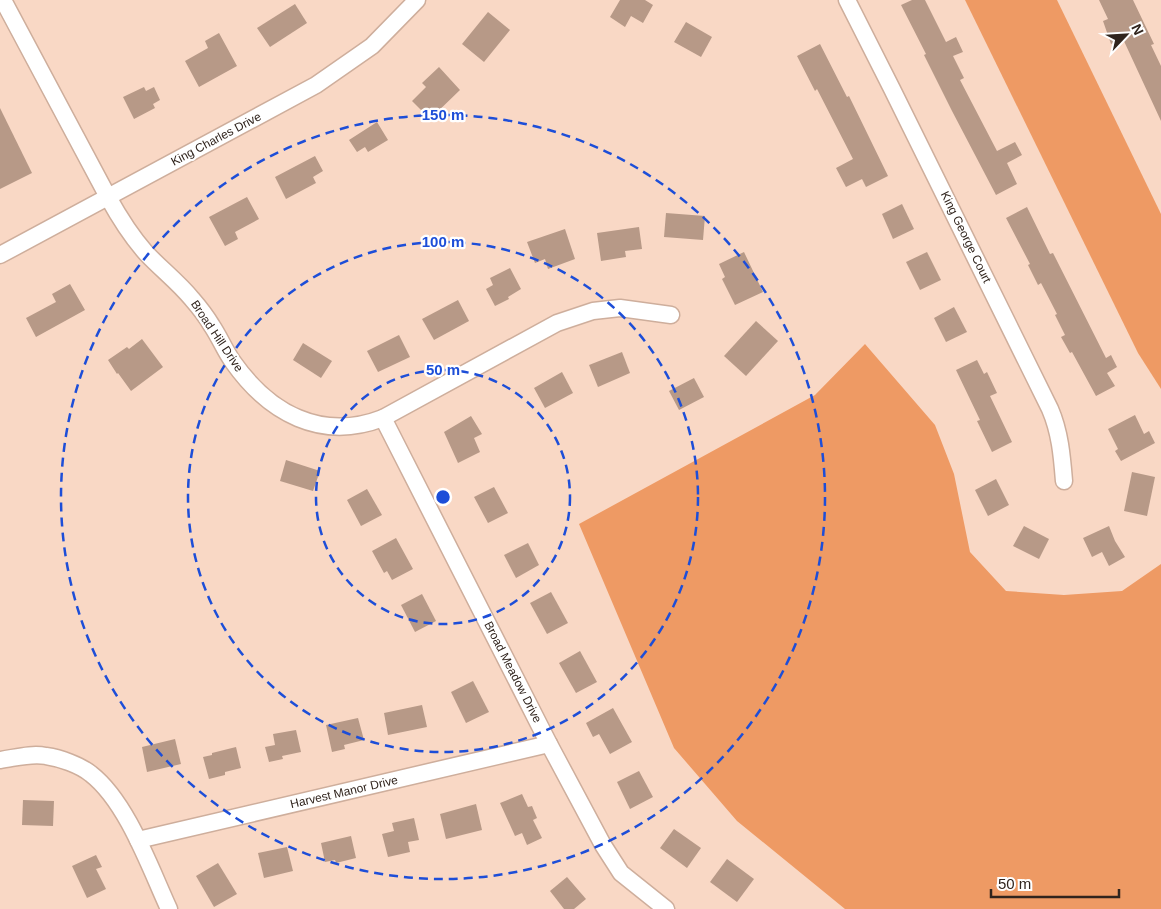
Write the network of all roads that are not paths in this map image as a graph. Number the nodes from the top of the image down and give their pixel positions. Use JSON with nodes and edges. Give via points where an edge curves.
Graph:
{"nodes":[{"id":1,"x":3,"y":0,"type":"edge"},
{"id":2,"x":417,"y":0,"type":"edge"},
{"id":3,"x":847,"y":0,"type":"edge"},
{"id":4,"x":108,"y":197,"type":"junction"},
{"id":5,"x":0,"y":254,"type":"edge"},
{"id":6,"x":671,"y":315,"type":"dead end"},
{"id":7,"x":383,"y":418,"type":"junction"},
{"id":8,"x":1064,"y":481,"type":"dead end"},
{"id":9,"x":549,"y":744,"type":"junction"},
{"id":10,"x":0,"y":760,"type":"edge"},
{"id":11,"x":138,"y":840,"type":"junction"},
{"id":12,"x":169,"y":909,"type":"edge"},
{"id":13,"x":666,"y":909,"type":"edge"}],
"edges":[{"from":1,"to":4,"type":"street","name":"Broad Hill Drive"},
{"from":2,"to":4,"type":"street","name":"King Charles Drive","via":[[372,46],[316,85]]},
{"from":3,"to":8,"type":"street","name":"King George Court","via":[[1050,409],[1059,435]]},
{"from":4,"to":5,"type":"street","name":"King Charles Drive"},
{"from":4,"to":7,"type":"street","name":"Broad Hill Drive","via":[[135,240],[184,288],[212,326],[232,361],[251,385],[270,401],[291,415],[314,424],[339,428]]},
{"from":6,"to":7,"type":"street","name":"Broad Hill Drive","via":[[620,308],[593,311],[557,323]]},
{"from":7,"to":9,"type":"street","name":"Broad Meadow Drive"},
{"from":9,"to":11,"type":"street","name":"Harvest Manor Drive"},
{"from":9,"to":13,"type":"street","name":"Broad Meadow Drive","via":[[612,860],[622,873]]},
{"from":10,"to":11,"type":"street","via":[[45,756],[79,766],[92,774],[114,798]]},
{"from":11,"to":12,"type":"street"}]}
